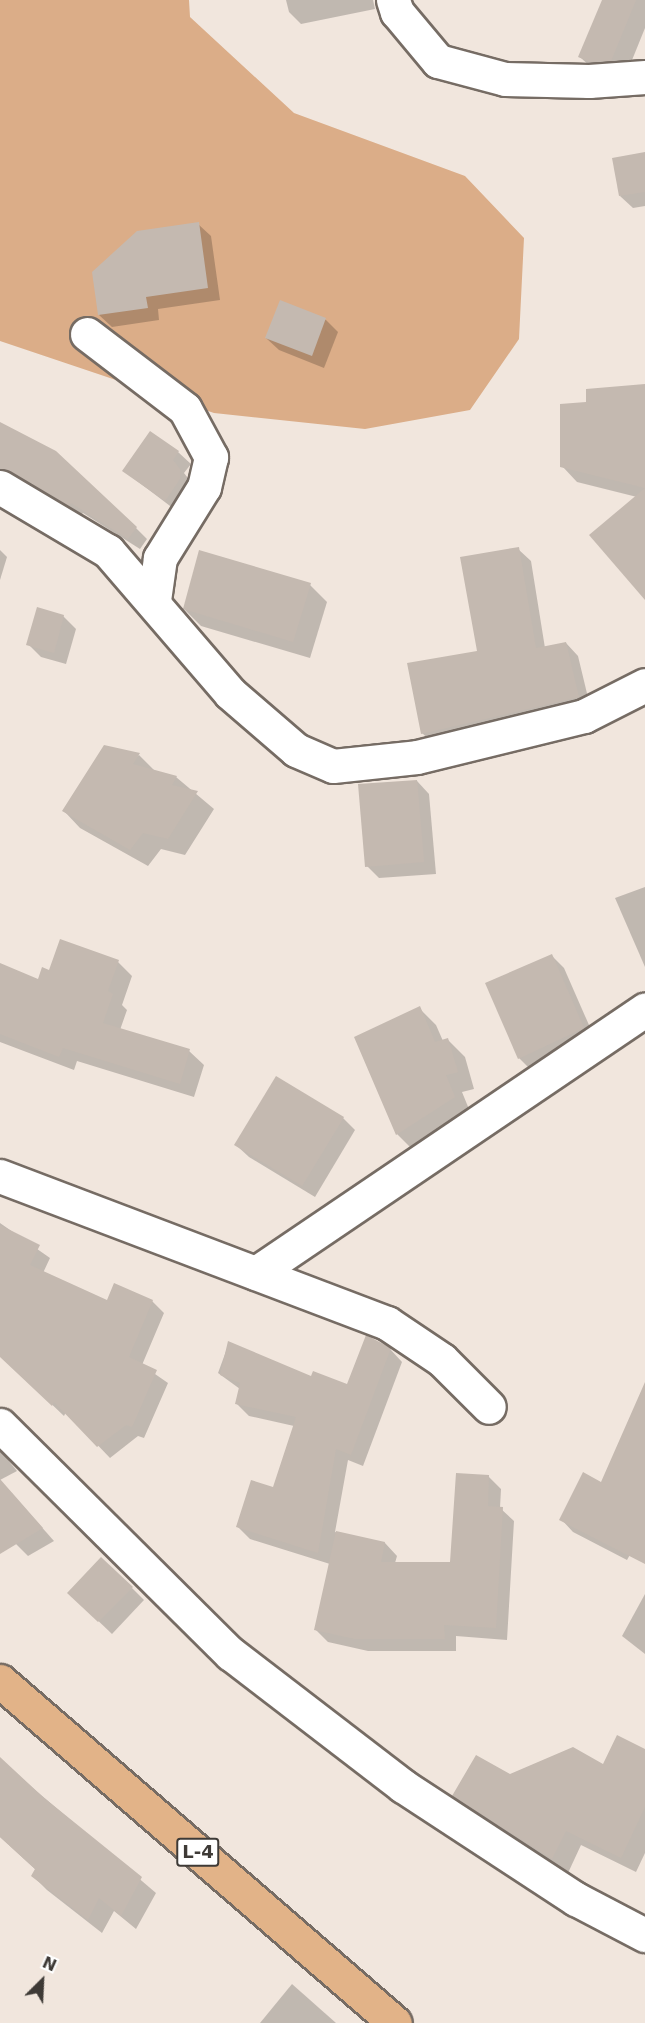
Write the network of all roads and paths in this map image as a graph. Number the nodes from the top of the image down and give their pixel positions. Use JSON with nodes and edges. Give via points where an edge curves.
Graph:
{"nodes":[{"id":1,"x":393,"y":0,"type":"edge"},
{"id":2,"x":645,"y":77,"type":"edge"},
{"id":3,"x":87,"y":334,"type":"dead end"},
{"id":4,"x":0,"y":487,"type":"edge"},
{"id":5,"x":154,"y":600,"type":"junction"},
{"id":6,"x":645,"y":685,"type":"edge"},
{"id":7,"x":645,"y":1010,"type":"edge"},
{"id":8,"x":0,"y":1176,"type":"edge"},
{"id":9,"x":256,"y":1273,"type":"junction"},
{"id":10,"x":489,"y":1407,"type":"dead end"},
{"id":11,"x":0,"y":1425,"type":"edge"},
{"id":12,"x":0,"y":1681,"type":"edge"},
{"id":13,"x":645,"y":1935,"type":"edge"},
{"id":14,"x":395,"y":2023,"type":"edge"}],
"edges":[{"from":1,"to":2,"type":"street","via":[[397,12],[438,61],[505,79],[589,81]]},
{"from":3,"to":5,"type":"street","via":[[185,410],[211,457],[204,487],[160,558]]},
{"from":4,"to":5,"type":"street","via":[[108,551]]},
{"from":5,"to":6,"type":"street","via":[[230,693],[296,750],[333,766],[417,757],[584,716]]},
{"from":7,"to":9,"type":"street"},
{"from":8,"to":9,"type":"street"},
{"from":9,"to":10,"type":"street","via":[[387,1323],[442,1360]]},
{"from":11,"to":13,"type":"street","via":[[231,1654],[403,1786],[576,1899]]},
{"from":12,"to":14,"type":"main road","number":"L-4"}]}
